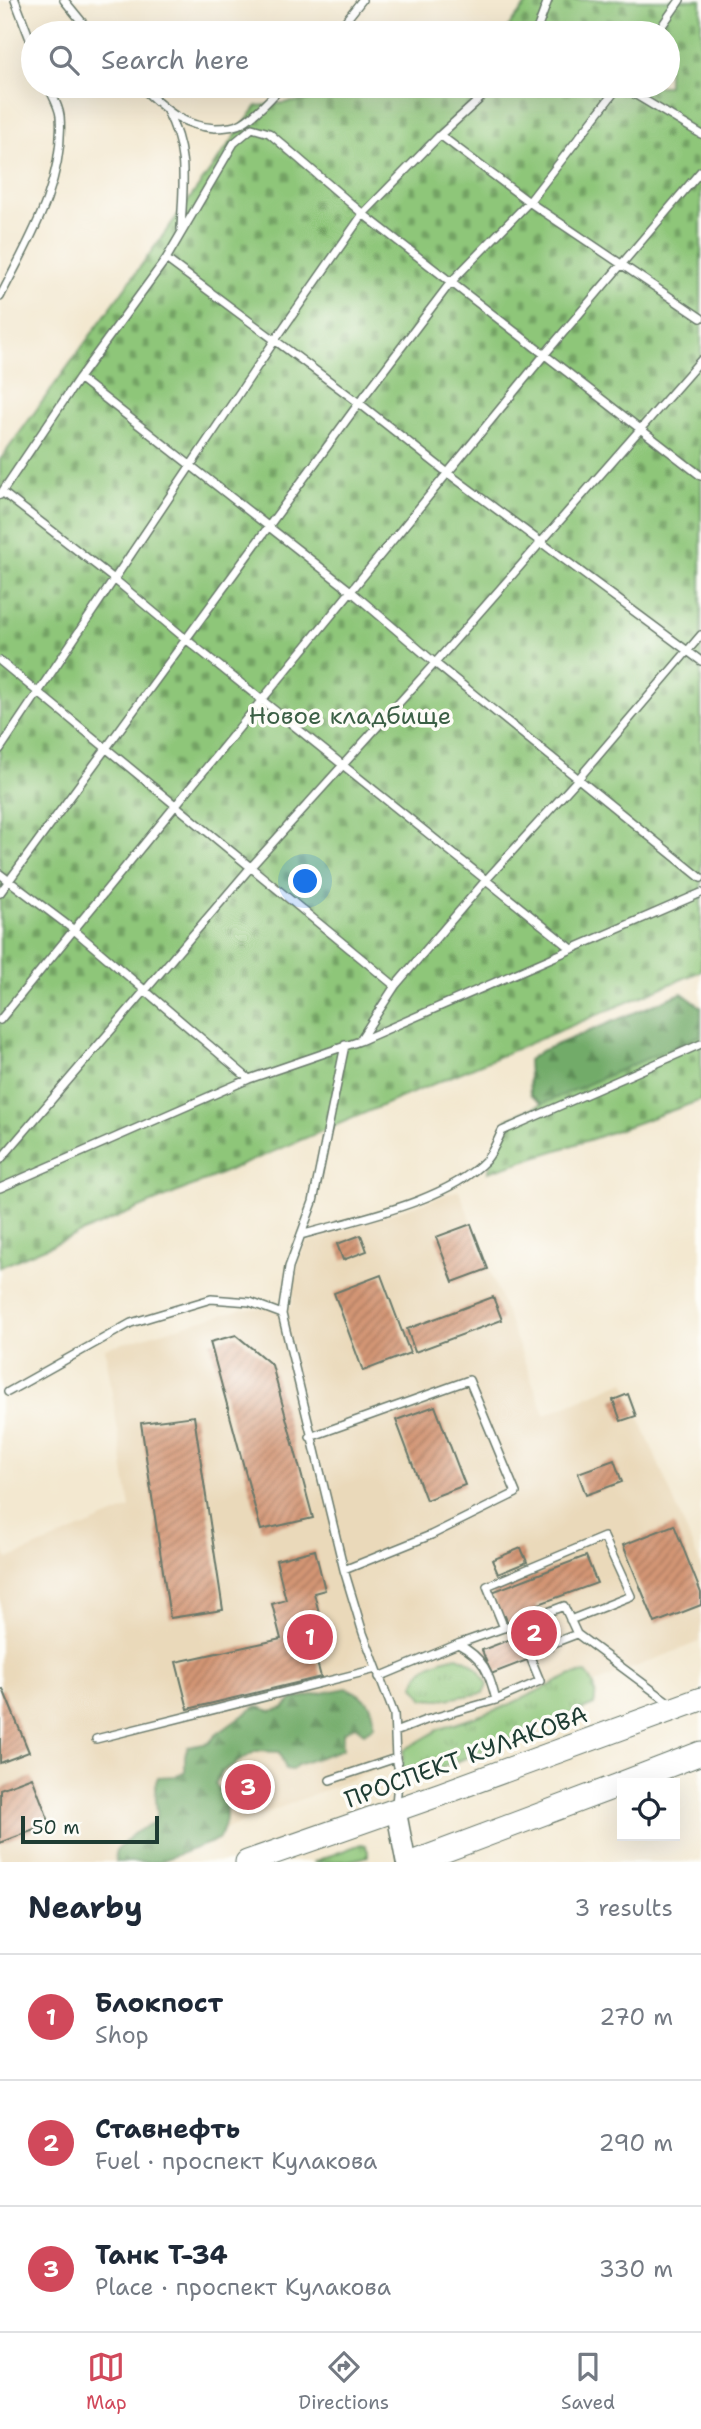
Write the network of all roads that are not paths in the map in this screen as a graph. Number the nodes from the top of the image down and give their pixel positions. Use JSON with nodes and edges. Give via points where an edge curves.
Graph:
{"nodes":[{"id":1,"x":15,"y":0,"type":"edge"},
{"id":2,"x":64,"y":0,"type":"edge"},
{"id":3,"x":362,"y":0,"type":"edge"},
{"id":4,"x":548,"y":0,"type":"edge"},
{"id":5,"x":680,"y":0,"type":"edge"},
{"id":6,"x":23,"y":21,"type":"edge"},
{"id":7,"x":82,"y":21,"type":"edge"},
{"id":8,"x":345,"y":21,"type":"edge"},
{"id":9,"x":540,"y":21,"type":"edge"},
{"id":10,"x":665,"y":21,"type":"edge"},
{"id":11,"x":53,"y":98,"type":"edge"},
{"id":12,"x":153,"y":98,"type":"edge"},
{"id":13,"x":270,"y":98,"type":"edge"},
{"id":14,"x":481,"y":98,"type":"edge"},
{"id":15,"x":611,"y":98,"type":"edge"},
{"id":16,"x":640,"y":98,"type":"edge"},
{"id":17,"x":167,"y":111,"type":"junction"},
{"id":18,"x":222,"y":128,"type":"junction"},
{"id":19,"x":252,"y":128,"type":"junction"},
{"id":20,"x":701,"y":134,"type":"edge"},
{"id":21,"x":440,"y":135,"type":"junction"},
{"id":22,"x":701,"y":170,"type":"edge"},
{"id":23,"x":529,"y":202,"type":"junction"},
{"id":24,"x":363,"y":214,"type":"junction"},
{"id":25,"x":181,"y":232,"type":"junction"},
{"id":26,"x":166,"y":259,"type":"junction"},
{"id":27,"x":621,"y":263,"type":"junction"},
{"id":28,"x":451,"y":282,"type":"junction"},
{"id":29,"x":0,"y":297,"type":"edge"},
{"id":30,"x":701,"y":318,"type":"edge"},
{"id":31,"x":275,"y":340,"type":"junction"},
{"id":32,"x":545,"y":354,"type":"junction"},
{"id":33,"x":701,"y":360,"type":"edge"},
{"id":34,"x":79,"y":378,"type":"junction"},
{"id":35,"x":359,"y":403,"type":"junction"},
{"id":36,"x":641,"y":430,"type":"junction"},
{"id":37,"x":189,"y":466,"type":"junction"},
{"id":38,"x":449,"y":474,"type":"junction"},
{"id":39,"x":701,"y":476,"type":"edge"},
{"id":40,"x":1,"y":494,"type":"edge"},
{"id":41,"x":269,"y":527,"type":"junction"},
{"id":42,"x":540,"y":542,"type":"junction"},
{"id":43,"x":114,"y":579,"type":"junction"},
{"id":44,"x":352,"y":592,"type":"junction"},
{"id":45,"x":701,"y":635,"type":"edge"},
{"id":46,"x":187,"y":640,"type":"junction"},
{"id":47,"x":687,"y":651,"type":"junction"},
{"id":48,"x":0,"y":661,"type":"edge"},
{"id":49,"x":701,"y":661,"type":"edge"},
{"id":50,"x":435,"y":663,"type":"junction"},
{"id":51,"x":38,"y":692,"type":"junction"},
{"id":52,"x":263,"y":700,"type":"junction"},
{"id":53,"x":0,"y":749,"type":"edge"},
{"id":54,"x":106,"y":749,"type":"junction"},
{"id":55,"x":343,"y":766,"type":"junction"},
{"id":56,"x":579,"y":778,"type":"junction"},
{"id":57,"x":174,"y":805,"type":"junction"},
{"id":58,"x":250,"y":869,"type":"junction"},
{"id":59,"x":0,"y":874,"type":"edge"},
{"id":60,"x":701,"y":878,"type":"edge"},
{"id":61,"x":9,"y":880,"type":"junction"},
{"id":62,"x":486,"y":880,"type":"junction"},
{"id":63,"x":0,"y":893,"type":"edge"},
{"id":64,"x":701,"y":893,"type":"edge"},
{"id":65,"x":74,"y":930,"type":"junction"},
{"id":66,"x":572,"y":949,"type":"junction"},
{"id":67,"x":395,"y":986,"type":"junction"},
{"id":68,"x":146,"y":992,"type":"junction"},
{"id":69,"x":0,"y":1020,"type":"edge"},
{"id":70,"x":360,"y":1041,"type":"junction"},
{"id":71,"x":701,"y":1044,"type":"edge"},
{"id":72,"x":345,"y":1045,"type":"junction"},
{"id":73,"x":248,"y":1079,"type":"junction"},
{"id":74,"x":0,"y":1160,"type":"edge"},
{"id":75,"x":1,"y":1186,"type":"edge"},
{"id":76,"x":301,"y":1235,"type":"junction"},
{"id":77,"x":282,"y":1314,"type":"junction"},
{"id":78,"x":8,"y":1392,"type":"dead end"},
{"id":79,"x":310,"y":1437,"type":"junction"},
{"id":80,"x":344,"y":1570,"type":"junction"},
{"id":81,"x":540,"y":1615,"type":"dead end"},
{"id":82,"x":570,"y":1620,"type":"junction"},
{"id":83,"x":577,"y":1634,"type":"junction"},
{"id":84,"x":458,"y":1644,"type":"junction"},
{"id":85,"x":551,"y":1644,"type":"dead end"},
{"id":86,"x":531,"y":1659,"type":"dead end"},
{"id":87,"x":377,"y":1673,"type":"junction"},
{"id":88,"x":701,"y":1699,"type":"edge"},
{"id":89,"x":496,"y":1700,"type":"junction"},
{"id":90,"x":678,"y":1708,"type":"junction"},
{"id":91,"x":395,"y":1732,"type":"junction"},
{"id":92,"x":96,"y":1739,"type":"dead end"},
{"id":93,"x":701,"y":1753,"type":"edge"},
{"id":94,"x":396,"y":1758,"type":"junction"},
{"id":95,"x":636,"y":1778,"type":"edge"},
{"id":96,"x":330,"y":1780,"type":"dead end"},
{"id":97,"x":617,"y":1785,"type":"edge"},
{"id":98,"x":396,"y":1810,"type":"junction"},
{"id":99,"x":286,"y":1856,"type":"edge"},
{"id":100,"x":437,"y":1857,"type":"edge"},
{"id":101,"x":247,"y":1862,"type":"edge"},
{"id":102,"x":406,"y":1862,"type":"edge"},
{"id":103,"x":414,"y":1862,"type":"edge"}],
"edges":[{"from":1,"to":6,"type":"lane"},
{"from":2,"to":7,"type":"lane"},
{"from":3,"to":8,"type":"lane"},
{"from":4,"to":9,"type":"lane"},
{"from":5,"to":10,"type":"lane"},
{"from":11,"to":29,"type":"lane","via":[[60,114],[58,166],[44,208]]},
{"from":12,"to":17,"type":"lane"},
{"from":13,"to":18,"type":"lane","via":[[240,125]]},
{"from":14,"to":21,"type":"lane"},
{"from":15,"to":23,"type":"lane"},
{"from":16,"to":20,"type":"lane"},
{"from":17,"to":18,"type":"lane","via":[[186,123]]},
{"from":17,"to":25,"type":"lane","via":[[184,156]]},
{"from":18,"to":19,"type":"lane"},
{"from":19,"to":24,"type":"lane","via":[[269,133]]},
{"from":19,"to":25,"type":"lane","via":[[234,143]]},
{"from":21,"to":23,"type":"lane"},
{"from":21,"to":24,"type":"lane"},
{"from":22,"to":27,"type":"lane"},
{"from":23,"to":27,"type":"lane"},
{"from":23,"to":28,"type":"lane"},
{"from":24,"to":28,"type":"lane"},
{"from":24,"to":31,"type":"lane"},
{"from":25,"to":26,"type":"lane"},
{"from":26,"to":31,"type":"lane"},
{"from":26,"to":34,"type":"lane"},
{"from":27,"to":30,"type":"lane"},
{"from":27,"to":32,"type":"lane"},
{"from":28,"to":32,"type":"lane"},
{"from":28,"to":35,"type":"lane"},
{"from":31,"to":35,"type":"lane"},
{"from":31,"to":37,"type":"lane"},
{"from":32,"to":36,"type":"lane"},
{"from":32,"to":38,"type":"lane"},
{"from":33,"to":36,"type":"lane"},
{"from":34,"to":37,"type":"lane"},
{"from":34,"to":40,"type":"lane"},
{"from":35,"to":38,"type":"lane"},
{"from":35,"to":41,"type":"lane"},
{"from":36,"to":39,"type":"lane"},
{"from":36,"to":42,"type":"lane"},
{"from":37,"to":41,"type":"lane"},
{"from":37,"to":43,"type":"lane"},
{"from":38,"to":42,"type":"lane"},
{"from":38,"to":44,"type":"lane"},
{"from":40,"to":43,"type":"lane"},
{"from":41,"to":44,"type":"lane"},
{"from":41,"to":46,"type":"lane"},
{"from":42,"to":47,"type":"lane"},
{"from":42,"to":50,"type":"lane"},
{"from":43,"to":46,"type":"lane"},
{"from":43,"to":51,"type":"lane"},
{"from":44,"to":50,"type":"lane"},
{"from":44,"to":52,"type":"lane"},
{"from":45,"to":47,"type":"lane"},
{"from":46,"to":52,"type":"lane"},
{"from":46,"to":54,"type":"lane"},
{"from":47,"to":49,"type":"lane"},
{"from":47,"to":56,"type":"lane"},
{"from":48,"to":51,"type":"lane"},
{"from":50,"to":55,"type":"lane"},
{"from":50,"to":56,"type":"lane"},
{"from":51,"to":53,"type":"lane"},
{"from":51,"to":54,"type":"lane"},
{"from":52,"to":55,"type":"lane"},
{"from":52,"to":57,"type":"lane"},
{"from":54,"to":57,"type":"lane"},
{"from":54,"to":61,"type":"lane"},
{"from":55,"to":58,"type":"lane"},
{"from":55,"to":62,"type":"lane"},
{"from":56,"to":60,"type":"lane"},
{"from":56,"to":62,"type":"lane"},
{"from":57,"to":58,"type":"lane"},
{"from":57,"to":65,"type":"lane"},
{"from":58,"to":67,"type":"lane"},
{"from":58,"to":68,"type":"lane"},
{"from":59,"to":61,"type":"lane"},
{"from":61,"to":63,"type":"lane"},
{"from":61,"to":65,"type":"lane"},
{"from":62,"to":66,"type":"lane"},
{"from":62,"to":67,"type":"lane"},
{"from":64,"to":66,"type":"lane"},
{"from":65,"to":68,"type":"lane"},
{"from":65,"to":69,"type":"lane"},
{"from":66,"to":70,"type":"lane"},
{"from":67,"to":70,"type":"lane"},
{"from":68,"to":73,"type":"lane"},
{"from":68,"to":74,"type":"lane"},
{"from":70,"to":72,"type":"lane"},
{"from":71,"to":76,"type":"lane","via":[[502,1131],[489,1158],[466,1178],[430,1196]]},
{"from":72,"to":73,"type":"lane"},
{"from":72,"to":76,"type":"lane","via":[[313,1202]]},
{"from":73,"to":75,"type":"lane"},
{"from":76,"to":77,"type":"lane","via":[[289,1267]]},
{"from":77,"to":78,"type":"lane","via":[[250,1302],[211,1300],[131,1323]]},
{"from":77,"to":79,"type":"lane"},
{"from":79,"to":80,"type":"lane"},
{"from":79,"to":80,"type":"lane","via":[[469,1380],[516,1493],[431,1535]]},
{"from":80,"to":87,"type":"lane"},
{"from":81,"to":82,"type":"lane","via":[[564,1606]]},
{"from":82,"to":83,"type":"lane"},
{"from":82,"to":84,"type":"lane","via":[[631,1596],[604,1537],[487,1587],[506,1627]]},
{"from":83,"to":85,"type":"lane"},
{"from":83,"to":90,"type":"lane"},
{"from":84,"to":87,"type":"lane"},
{"from":84,"to":89,"type":"lane","via":[[476,1654]]},
{"from":86,"to":89,"type":"lane","via":[[540,1681]]},
{"from":87,"to":91,"type":"lane","via":[[394,1714]]},
{"from":87,"to":92,"type":"lane"},
{"from":88,"to":90,"type":"main road","name":"ПРОСПЕКТ КУЛАКОВА"},
{"from":89,"to":91,"type":"lane"},
{"from":90,"to":98,"type":"main road","name":"ПРОСПЕКТ КУЛАКОВА"},
{"from":91,"to":94,"type":"lane"},
{"from":93,"to":95,"type":"main road"},
{"from":94,"to":96,"type":"lane"},
{"from":94,"to":98,"type":"lane"},
{"from":97,"to":100,"type":"main road"},
{"from":98,"to":99,"type":"main road","name":"ПРОСПЕКТ КУЛАКОВА"},
{"from":98,"to":102,"type":"main road"},
{"from":99,"to":101,"type":"main road","name":"ПРОСПЕКТ КУЛАКОВА"},
{"from":100,"to":103,"type":"main road"}]}
